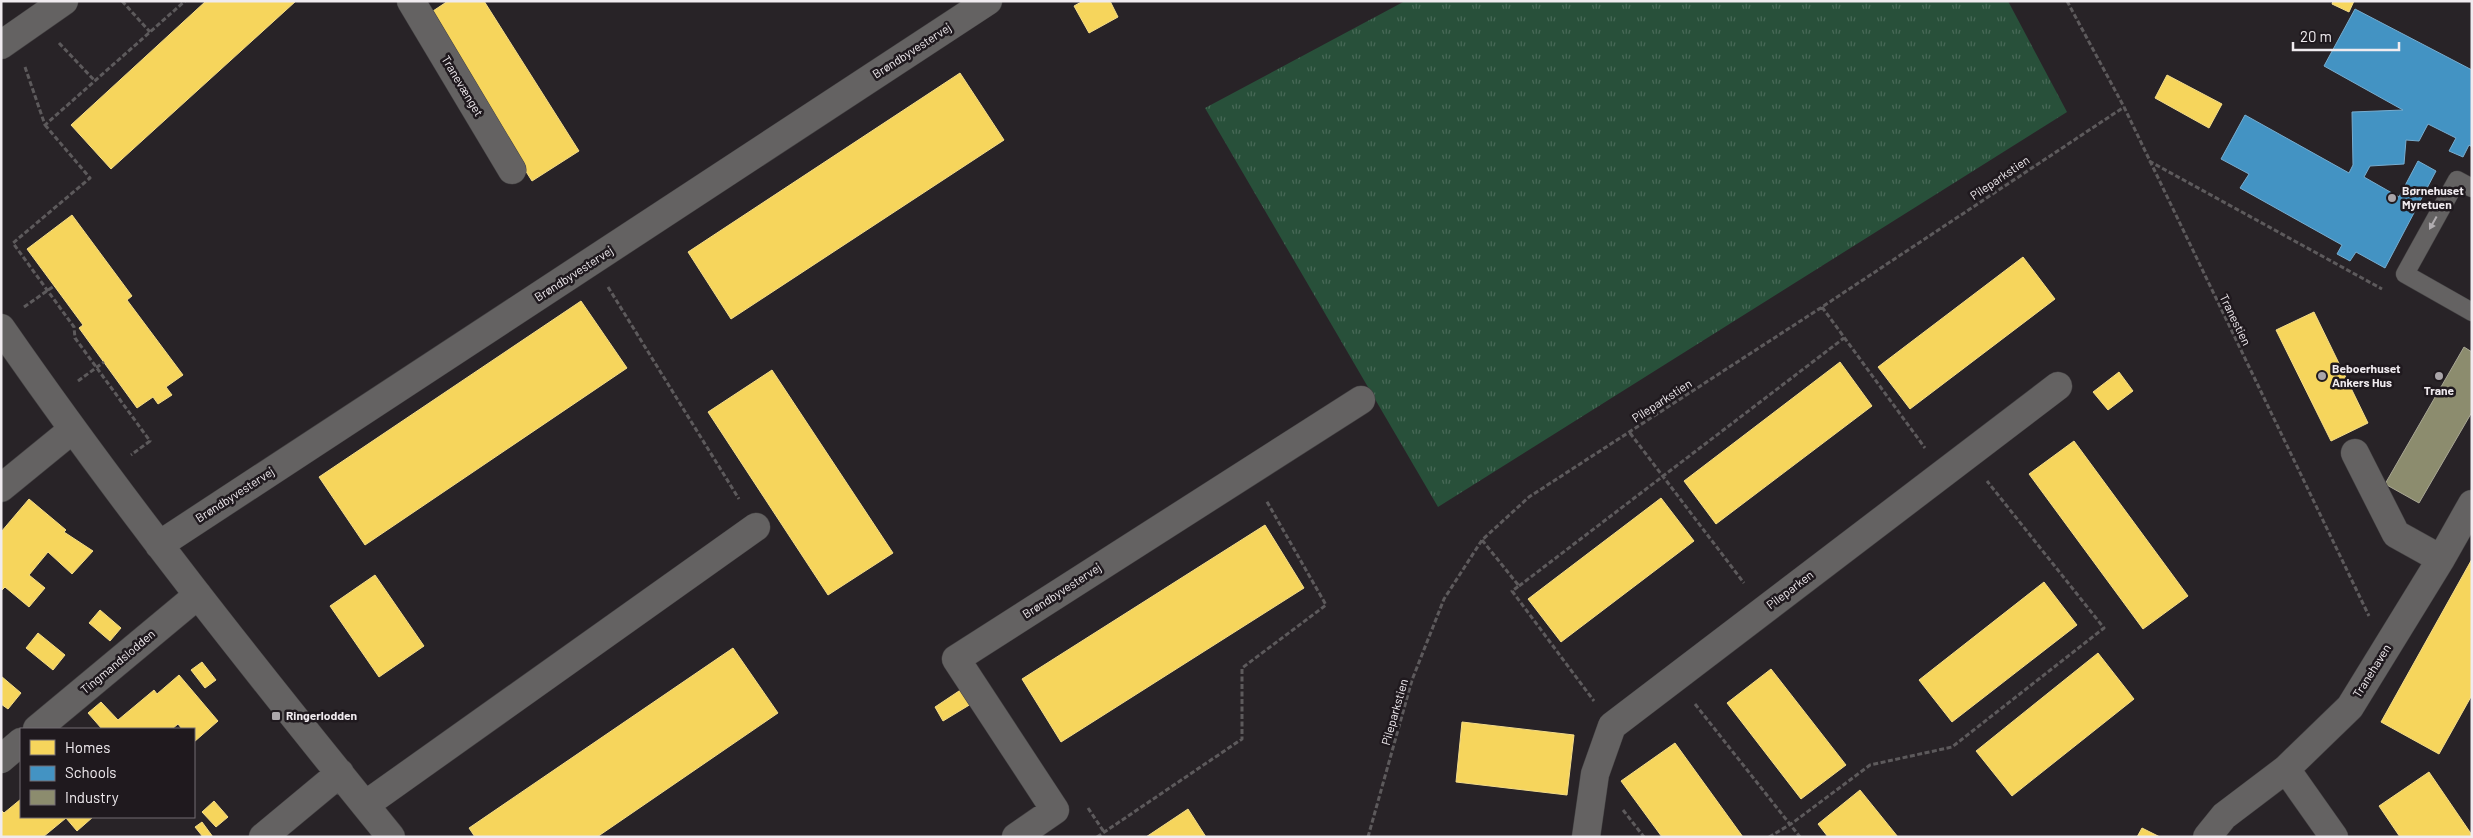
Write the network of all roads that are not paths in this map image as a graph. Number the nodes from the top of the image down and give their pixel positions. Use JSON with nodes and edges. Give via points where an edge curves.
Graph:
{"nodes":[{"id":1,"x":64,"y":1,"type":"edge"},
{"id":2,"x":411,"y":1,"type":"edge"},
{"id":3,"x":988,"y":1,"type":"edge"},
{"id":4,"x":8,"y":41,"type":"edge"},
{"id":5,"x":512,"y":170,"type":"dead end"},
{"id":6,"x":2472,"y":188,"type":"edge"},
{"id":7,"x":2472,"y":312,"type":"edge"},
{"id":8,"x":9,"y":320,"type":"edge"},
{"id":9,"x":2058,"y":386,"type":"dead end"},
{"id":10,"x":1361,"y":400,"type":"dead end"},
{"id":11,"x":72,"y":430,"type":"junction"},
{"id":12,"x":2355,"y":452,"type":"dead end"},
{"id":13,"x":1,"y":488,"type":"edge"},
{"id":14,"x":2472,"y":504,"type":"edge"},
{"id":15,"x":756,"y":526,"type":"road end"},
{"id":16,"x":159,"y":545,"type":"junction"},
{"id":17,"x":2441,"y":559,"type":"junction"},
{"id":18,"x":198,"y":595,"type":"junction"},
{"id":19,"x":38,"y":728,"type":"edge"},
{"id":20,"x":20,"y":743,"type":"edge"},
{"id":21,"x":1,"y":759,"type":"edge"},
{"id":22,"x":2286,"y":769,"type":"junction"},
{"id":23,"x":340,"y":773,"type":"junction"},
{"id":24,"x":365,"y":805,"type":"junction"},
{"id":25,"x":263,"y":837,"type":"edge"},
{"id":26,"x":391,"y":837,"type":"edge"},
{"id":27,"x":1016,"y":837,"type":"edge"},
{"id":28,"x":1586,"y":837,"type":"edge"},
{"id":29,"x":2207,"y":837,"type":"edge"},
{"id":30,"x":2334,"y":837,"type":"edge"}],
"edges":[{"from":1,"to":4,"type":"street"},
{"from":2,"to":5,"type":"street","name":"Tranevænget"},
{"from":3,"to":16,"type":"street","name":"Brøndbyvestervej"},
{"from":6,"to":7,"type":"lane","one_way":true,"via":[[2457,180],[2404,274]]},
{"from":8,"to":11,"type":"street"},
{"from":9,"to":28,"type":"street","name":"Pileparken","via":[[1612,726],[1596,774]]},
{"from":10,"to":27,"type":"street","name":"Brøndbyvestervej","via":[[956,659],[1056,810]]},
{"from":11,"to":13,"type":"street"},
{"from":11,"to":16,"type":"street"},
{"from":12,"to":17,"type":"street","via":[[2396,534]]},
{"from":14,"to":17,"type":"street","name":"Tranehaven"},
{"from":15,"to":24,"type":"street"},
{"from":16,"to":18,"type":"street"},
{"from":17,"to":22,"type":"street","name":"Tranehaven","via":[[2350,707]]},
{"from":18,"to":19,"type":"street","name":"Tingmandslodden"},
{"from":18,"to":23,"type":"street"},
{"from":20,"to":21,"type":"street"},
{"from":22,"to":29,"type":"street","name":"Tranehaven","via":[[2224,816]]},
{"from":22,"to":30,"type":"street"},
{"from":23,"to":24,"type":"street"},
{"from":23,"to":25,"type":"street"},
{"from":24,"to":26,"type":"street"}]}
